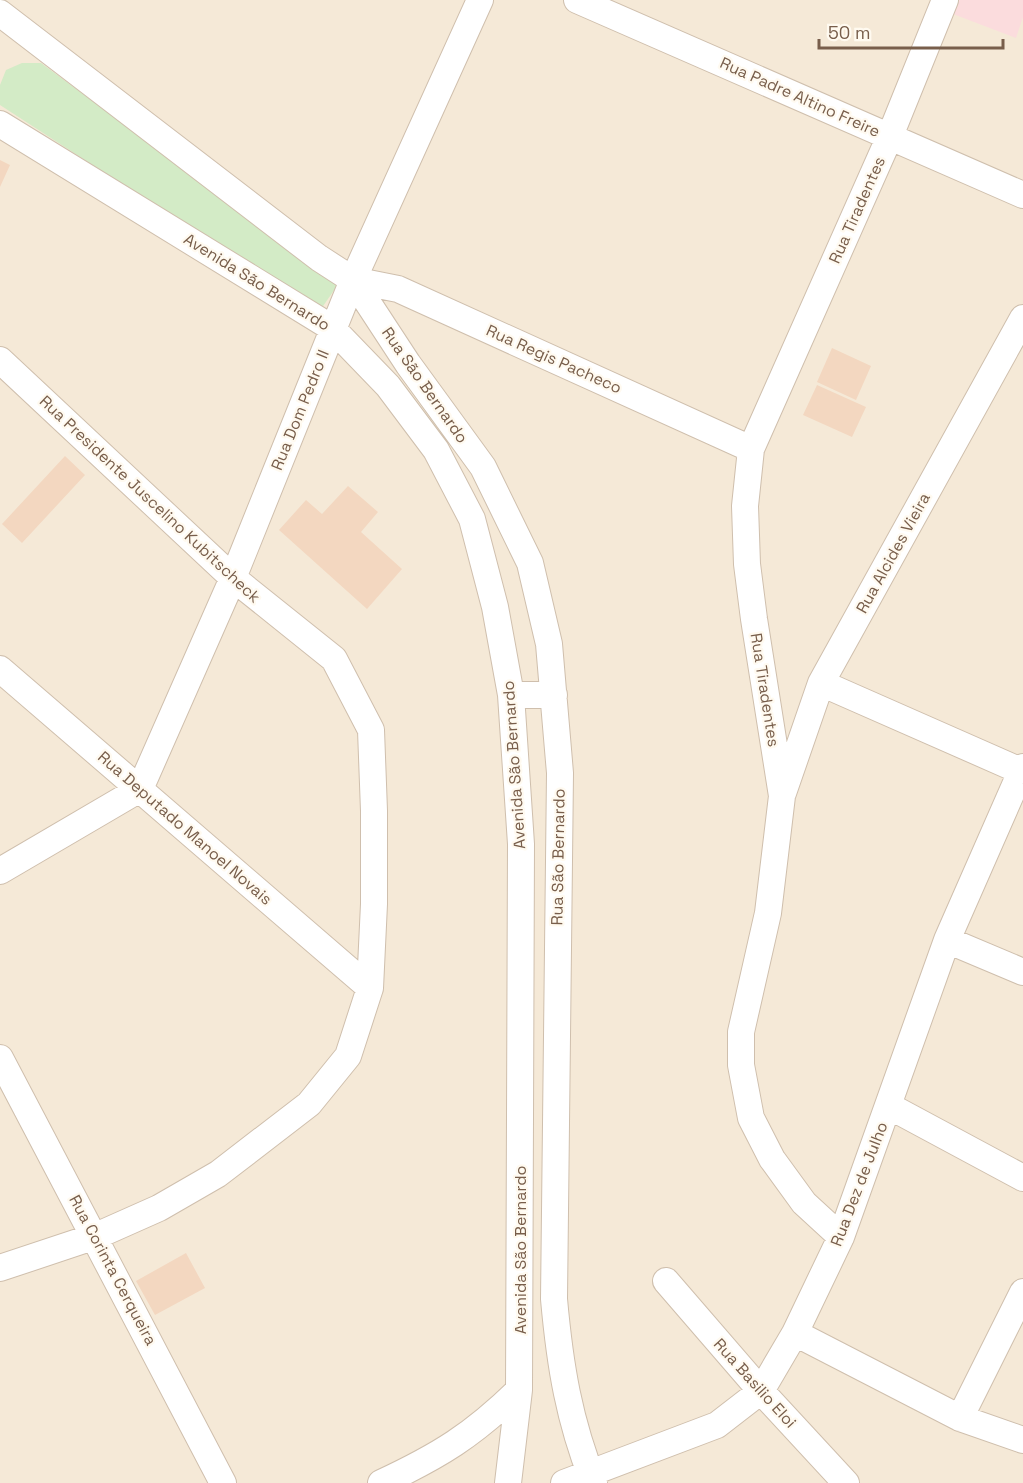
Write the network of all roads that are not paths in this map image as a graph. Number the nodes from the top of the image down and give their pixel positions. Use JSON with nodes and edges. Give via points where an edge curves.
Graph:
{"nodes":[{"id":1,"x":480,"y":0,"type":"edge"},
{"id":2,"x":577,"y":0,"type":"edge"},
{"id":3,"x":945,"y":0,"type":"edge"},
{"id":4,"x":2,"y":12,"type":"edge"},
{"id":5,"x":0,"y":124,"type":"edge"},
{"id":6,"x":890,"y":136,"type":"junction"},
{"id":7,"x":1023,"y":195,"type":"edge"},
{"id":8,"x":353,"y":280,"type":"junction"},
{"id":9,"x":1023,"y":318,"type":"edge"},
{"id":10,"x":332,"y":328,"type":"junction"},
{"id":11,"x":0,"y":360,"type":"edge"},
{"id":12,"x":751,"y":449,"type":"junction"},
{"id":13,"x":233,"y":578,"type":"junction"},
{"id":14,"x":0,"y":669,"type":"edge"},
{"id":15,"x":821,"y":683,"type":"junction"},
{"id":16,"x":511,"y":695,"type":"junction"},
{"id":17,"x":554,"y":695,"type":"junction"},
{"id":18,"x":1022,"y":769,"type":"edge"},
{"id":19,"x":140,"y":789,"type":"junction"},
{"id":20,"x":782,"y":796,"type":"junction"},
{"id":21,"x":0,"y":871,"type":"edge"},
{"id":22,"x":948,"y":940,"type":"junction"},
{"id":23,"x":1023,"y":972,"type":"edge"},
{"id":24,"x":370,"y":988,"type":"junction"},
{"id":25,"x":0,"y":1058,"type":"edge"},
{"id":26,"x":890,"y":1106,"type":"junction"},
{"id":27,"x":1023,"y":1178,"type":"edge"},
{"id":28,"x":96,"y":1236,"type":"junction"},
{"id":29,"x":841,"y":1237,"type":"junction"},
{"id":30,"x":0,"y":1268,"type":"edge"},
{"id":31,"x":666,"y":1281,"type":"dead end"},
{"id":32,"x":1023,"y":1292,"type":"edge"},
{"id":33,"x":795,"y":1332,"type":"junction"},
{"id":34,"x":519,"y":1390,"type":"junction"},
{"id":35,"x":761,"y":1391,"type":"junction"},
{"id":36,"x":960,"y":1418,"type":"junction"},
{"id":37,"x":1023,"y":1440,"type":"edge"},
{"id":38,"x":592,"y":1478,"type":"edge"},
{"id":39,"x":224,"y":1483,"type":"edge"},
{"id":40,"x":381,"y":1483,"type":"edge"},
{"id":41,"x":508,"y":1483,"type":"edge"},
{"id":42,"x":564,"y":1483,"type":"edge"},
{"id":43,"x":846,"y":1483,"type":"edge"}],
"edges":[{"from":1,"to":8,"type":"street","name":"Rua Dom Pedro II"},
{"from":2,"to":6,"type":"street","name":"Rua Padre Altino Freire"},
{"from":3,"to":6,"type":"street","name":"Rua Tiradentes"},
{"from":4,"to":8,"type":"street","via":[[319,258]]},
{"from":5,"to":10,"type":"street","name":"Avenida São Bernardo"},
{"from":6,"to":7,"type":"street","name":"Rua Padre Altino Freire"},
{"from":6,"to":12,"type":"street","name":"Rua Tiradentes"},
{"from":8,"to":10,"type":"street","name":"Rua Dom Pedro II"},
{"from":8,"to":12,"type":"street","name":"Rua Regis Pacheco","via":[[398,289]]},
{"from":8,"to":17,"type":"street","name":"Rua São Bernardo","via":[[483,467],[525,552],[549,644]]},
{"from":9,"to":15,"type":"street","name":"Rua Alcides Vieira"},
{"from":10,"to":13,"type":"street","name":"Rua Dom Pedro II"},
{"from":10,"to":16,"type":"street","name":"Avenida São Bernardo","via":[[388,386],[436,450],[472,519],[495,607]]},
{"from":11,"to":13,"type":"street","name":"Rua Presidente Juscelino Kubitscheck"},
{"from":12,"to":20,"type":"street","name":"Rua Tiradentes","via":[[745,506],[747,564]]},
{"from":13,"to":19,"type":"street","name":"Rua Dom Pedro II"},
{"from":13,"to":24,"type":"street","name":"Rua Presidente Juscelino Kubitscheck","via":[[334,659],[371,730],[374,904]]},
{"from":14,"to":19,"type":"street","name":"Rua Deputado Manoel Novais"},
{"from":15,"to":18,"type":"street"},
{"from":15,"to":20,"type":"street","name":"Rua Alcides Vieira"},
{"from":16,"to":17,"type":"street"},
{"from":16,"to":34,"type":"street","name":"Avenida São Bernardo","via":[[521,844]]},
{"from":17,"to":38,"type":"street","name":"Rua São Bernardo","via":[[560,773],[554,1299],[560,1368],[570,1414]]},
{"from":18,"to":22,"type":"street","name":"Rua Dez de Julho"},
{"from":19,"to":21,"type":"street"},
{"from":19,"to":24,"type":"street","name":"Rua Deputado Manoel Novais"},
{"from":20,"to":29,"type":"street","name":"Rua Tiradentes","via":[[768,913],[741,1032],[741,1065],[751,1118],[772,1160],[804,1203]]},
{"from":22,"to":23,"type":"street"},
{"from":22,"to":26,"type":"street","name":"Rua Dez de Julho"},
{"from":24,"to":28,"type":"street","name":"Rua Presidente Juscelino Kubitscheck","via":[[348,1056],[309,1104],[218,1174],[159,1208]]},
{"from":25,"to":28,"type":"street","name":"Rua Corinta Cerqueira"},
{"from":26,"to":27,"type":"street"},
{"from":26,"to":29,"type":"street","name":"Rua Dez de Julho"},
{"from":28,"to":30,"type":"street","name":"Rua Presidente Juscelino Kubitscheck"},
{"from":28,"to":39,"type":"street","name":"Rua Corinta Cerqueira"},
{"from":29,"to":33,"type":"street","name":"Rua Dez de Julho"},
{"from":31,"to":35,"type":"street","name":"Rua Basilio Eloi"},
{"from":32,"to":36,"type":"street"},
{"from":33,"to":35,"type":"street","name":"Rua Dez de Julho"},
{"from":33,"to":36,"type":"street"},
{"from":34,"to":40,"type":"street","via":[[485,1424],[433,1459]]},
{"from":34,"to":41,"type":"street","name":"Avenida São Bernardo"},
{"from":35,"to":38,"type":"street","name":"Rua Dez de Julho","via":[[717,1425]]},
{"from":35,"to":43,"type":"street","name":"Rua Basilio Eloi"},
{"from":36,"to":37,"type":"street"},
{"from":38,"to":42,"type":"street","name":"Rua Dez de Julho"}]}
